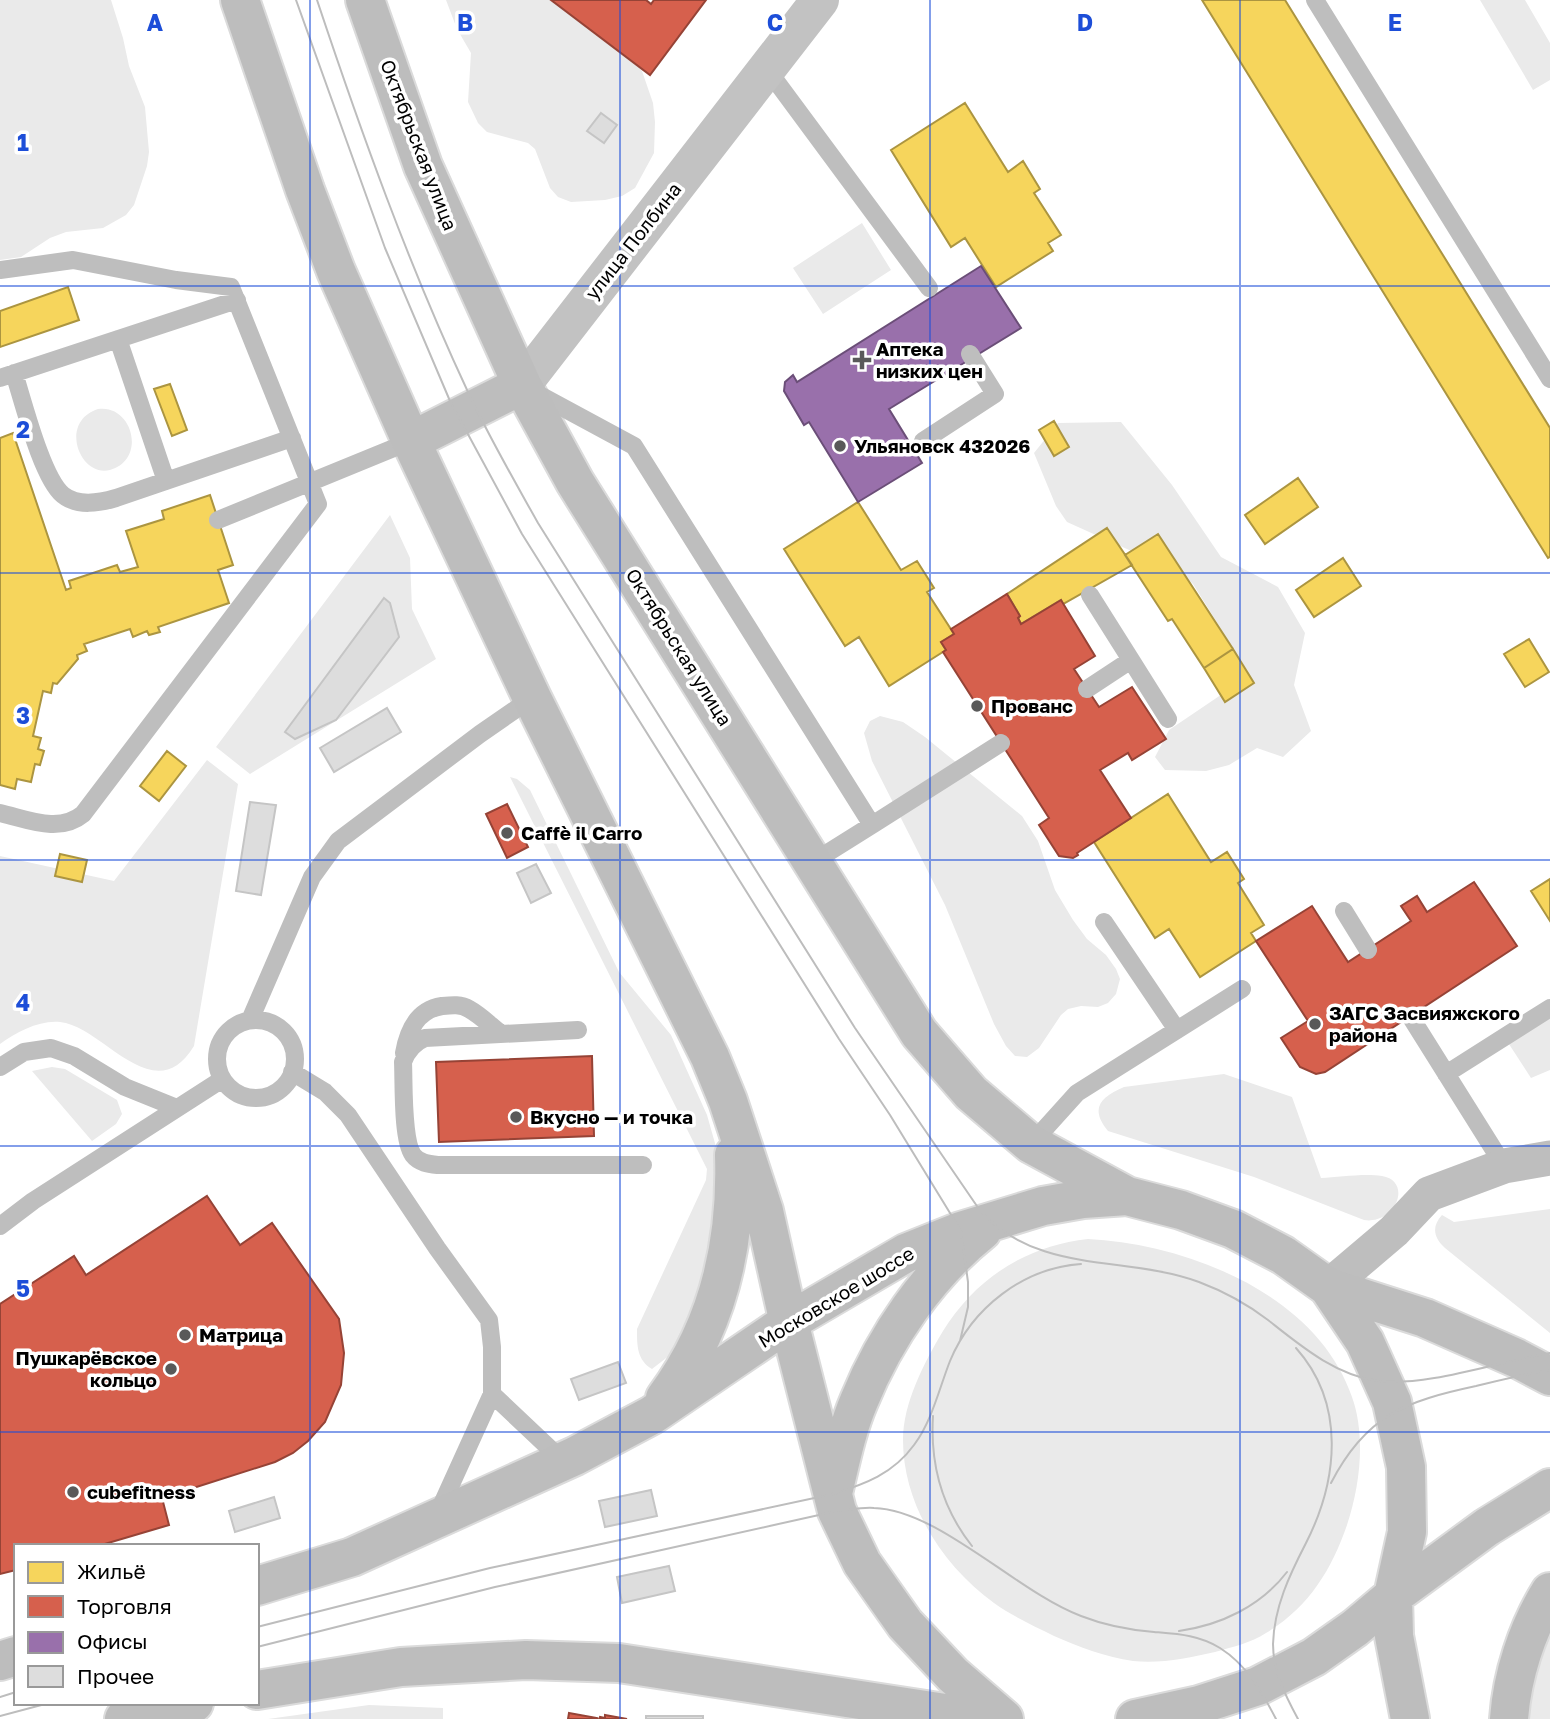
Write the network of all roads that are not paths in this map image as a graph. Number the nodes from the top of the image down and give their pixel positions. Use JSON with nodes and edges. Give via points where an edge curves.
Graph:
{"nodes":[{"id":1,"x":240,"y":0,"type":"edge"},
{"id":2,"x":365,"y":0,"type":"edge"},
{"id":3,"x":820,"y":0,"type":"edge"},
{"id":4,"x":1315,"y":0,"type":"edge"},
{"id":5,"x":767,"y":69,"type":"junction"},
{"id":6,"x":0,"y":270,"type":"edge"},
{"id":7,"x":929,"y":288,"type":"dead end"},
{"id":8,"x":237,"y":300,"type":"junction"},
{"id":9,"x":118,"y":339,"type":"junction"},
{"id":10,"x":970,"y":354,"type":"dead end"},
{"id":11,"x":7,"y":375,"type":"edge"},
{"id":12,"x":1550,"y":379,"type":"edge"},
{"id":13,"x":522,"y":385,"type":"junction"},
{"id":14,"x":292,"y":439,"type":"junction"},
{"id":15,"x":411,"y":441,"type":"junction"},
{"id":16,"x":923,"y":441,"type":"dead end"},
{"id":17,"x":166,"y":481,"type":"junction"},
{"id":18,"x":310,"y":484,"type":"junction"},
{"id":19,"x":218,"y":520,"type":"dead end"},
{"id":20,"x":1090,"y":596,"type":"dead end"},
{"id":21,"x":1130,"y":660,"type":"junction"},
{"id":22,"x":1087,"y":688,"type":"dead end"},
{"id":23,"x":532,"y":698,"type":"junction"},
{"id":24,"x":1168,"y":719,"type":"dead end"},
{"id":25,"x":1001,"y":743,"type":"dead end"},
{"id":26,"x":0,"y":813,"type":"edge"},
{"id":27,"x":872,"y":825,"type":"junction"},
{"id":28,"x":813,"y":862,"type":"junction"},
{"id":29,"x":1344,"y":911,"type":"dead end"},
{"id":30,"x":1104,"y":922,"type":"dead end"},
{"id":31,"x":1368,"y":950,"type":"dead end"},
{"id":32,"x":1242,"y":989,"type":"dead end"},
{"id":33,"x":1550,"y":1007,"type":"edge"},
{"id":34,"x":1410,"y":1016,"type":"dead end"},
{"id":35,"x":250,"y":1020,"type":"junction"},
{"id":36,"x":578,"y":1030,"type":"dead end"},
{"id":37,"x":1177,"y":1030,"type":"junction"},
{"id":38,"x":500,"y":1033,"type":"junction"},
{"id":39,"x":403,"y":1062,"type":"junction"},
{"id":40,"x":0,"y":1067,"type":"edge"},
{"id":41,"x":292,"y":1072,"type":"junction"},
{"id":42,"x":1446,"y":1074,"type":"junction"},
{"id":43,"x":221,"y":1076,"type":"junction"},
{"id":44,"x":728,"y":1101,"type":"junction"},
{"id":45,"x":177,"y":1108,"type":"junction"},
{"id":46,"x":1031,"y":1144,"type":"junction"},
{"id":47,"x":1550,"y":1158,"type":"edge"},
{"id":48,"x":643,"y":1165,"type":"dead end"},
{"id":49,"x":1504,"y":1166,"type":"junction"},
{"id":50,"x":1127,"y":1196,"type":"junction"},
{"id":51,"x":992,"y":1223,"type":"junction"},
{"id":52,"x":0,"y":1226,"type":"edge"},
{"id":53,"x":1328,"y":1287,"type":"junction"},
{"id":54,"x":790,"y":1321,"type":"junction"},
{"id":55,"x":1550,"y":1376,"type":"edge"},
{"id":56,"x":492,"y":1394,"type":"junction"},
{"id":57,"x":652,"y":1415,"type":"junction"},
{"id":58,"x":563,"y":1461,"type":"junction"},
{"id":59,"x":1550,"y":1488,"type":"edge"},
{"id":60,"x":833,"y":1494,"type":"junction"},
{"id":61,"x":435,"y":1520,"type":"junction"},
{"id":62,"x":259,"y":1585,"type":"edge"},
{"id":63,"x":1550,"y":1592,"type":"edge"},
{"id":64,"x":1393,"y":1596,"type":"junction"},
{"id":65,"x":259,"y":1690,"type":"edge"},
{"id":66,"x":185,"y":1705,"type":"edge"},
{"id":67,"x":124,"y":1719,"type":"edge"},
{"id":68,"x":984,"y":1719,"type":"edge"},
{"id":69,"x":1004,"y":1719,"type":"edge"},
{"id":70,"x":1135,"y":1719,"type":"edge"},
{"id":71,"x":1410,"y":1719,"type":"edge"},
{"id":72,"x":1508,"y":1719,"type":"edge"}],
"edges":[{"from":1,"to":15,"type":"main road","via":[[304,190]]},
{"from":2,"to":13,"type":"main road","name":"Октябрьская улица","via":[[423,166]]},
{"from":3,"to":5,"type":"street","name":"улица Полбина"},
{"from":4,"to":12,"type":"lane"},
{"from":5,"to":7,"type":"lane"},
{"from":5,"to":13,"type":"street","name":"улица Полбина"},
{"from":6,"to":8,"type":"lane","via":[[73,260],[231,287]]},
{"from":8,"to":9,"type":"lane"},
{"from":8,"to":14,"type":"lane"},
{"from":9,"to":11,"type":"lane"},
{"from":9,"to":17,"type":"lane"},
{"from":10,"to":16,"type":"lane","via":[[995,394]]},
{"from":11,"to":17,"type":"lane","via":[[50,479],[64,495],[100,503]]},
{"from":13,"to":15,"type":"main road","name":"улица Полбина"},
{"from":13,"to":27,"type":"lane","via":[[634,446]]},
{"from":13,"to":28,"type":"main road","name":"Октябрьская улица","via":[[575,482]]},
{"from":14,"to":17,"type":"lane"},
{"from":14,"to":18,"type":"lane"},
{"from":15,"to":18,"type":"lane"},
{"from":15,"to":23,"type":"main road"},
{"from":18,"to":19,"type":"lane"},
{"from":18,"to":26,"type":"lane","via":[[318,503],[83,814],[55,825]]},
{"from":20,"to":21,"type":"lane"},
{"from":21,"to":22,"type":"lane"},
{"from":21,"to":24,"type":"lane"},
{"from":23,"to":35,"type":"lane","via":[[338,841],[312,877]]},
{"from":23,"to":44,"type":"main road"},
{"from":25,"to":27,"type":"lane"},
{"from":27,"to":28,"type":"lane"},
{"from":28,"to":46,"type":"main road","name":"Октябрьская улица","via":[[919,1034],[971,1093]]},
{"from":29,"to":31,"type":"lane"},
{"from":30,"to":37,"type":"lane"},
{"from":32,"to":37,"type":"lane"},
{"from":33,"to":42,"type":"lane"},
{"from":34,"to":42,"type":"lane"},
{"from":35,"to":41,"type":"lane","via":[[273,1023],[290,1039]]},
{"from":35,"to":43,"type":"lane","via":[[239,1023],[221,1041],[217,1064]]},
{"from":36,"to":38,"type":"lane"},
{"from":37,"to":46,"type":"lane","via":[[1077,1093]]},
{"from":38,"to":39,"type":"lane","via":[[425,1038],[411,1048]]},
{"from":38,"to":39,"type":"lane","via":[[470,1009],[432,1007],[412,1027]]},
{"from":39,"to":48,"type":"lane","via":[[407,1141],[414,1156],[424,1163]]},
{"from":40,"to":45,"type":"lane","via":[[24,1052],[51,1048]]},
{"from":41,"to":43,"type":"lane","via":[[279,1090],[258,1097],[236,1092]]},
{"from":41,"to":56,"type":"lane","via":[[325,1092],[348,1115],[489,1321]]},
{"from":42,"to":49,"type":"lane"},
{"from":43,"to":45,"type":"lane"},
{"from":44,"to":54,"type":"main road","via":[[764,1211]]},
{"from":44,"to":57,"type":"main road","via":[[736,1194],[724,1273],[696,1348]]},
{"from":45,"to":52,"type":"lane"},
{"from":46,"to":50,"type":"main road","name":"Октябрьская улица"},
{"from":47,"to":49,"type":"street"},
{"from":49,"to":53,"type":"street","via":[[1429,1194],[1394,1231]]},
{"from":50,"to":51,"type":"main road","name":"Московское шоссе","via":[[1044,1206]]},
{"from":50,"to":53,"type":"main road","name":"Московское шоссе","via":[[1233,1229],[1283,1255]]},
{"from":51,"to":54,"type":"main road","name":"Московское шоссе","via":[[906,1253]]},
{"from":51,"to":60,"type":"main road","via":[[936,1275],[891,1339],[859,1402]]},
{"from":53,"to":55,"type":"main road","name":"Московское шоссе","via":[[1425,1318]]},
{"from":53,"to":64,"type":"main road","via":[[1366,1342],[1392,1402],[1406,1467],[1407,1532]]},
{"from":54,"to":57,"type":"main road","name":"Московское шоссе"},
{"from":54,"to":60,"type":"main road"},
{"from":56,"to":58,"type":"lane"},
{"from":56,"to":61,"type":"lane"},
{"from":57,"to":58,"type":"main road","name":"Московское шоссе"},
{"from":58,"to":61,"type":"main road","name":"Московское шоссе"},
{"from":59,"to":64,"type":"main road"},
{"from":60,"to":69,"type":"main road","via":[[862,1563],[905,1624],[953,1675]]},
{"from":61,"to":62,"type":"main road","name":"Московское шоссе","via":[[352,1557]]},
{"from":63,"to":72,"type":"main road","via":[[1527,1640]]},
{"from":64,"to":70,"type":"main road","via":[[1314,1657],[1258,1686]]},
{"from":64,"to":71,"type":"main road","via":[[1394,1636]]},
{"from":65,"to":68,"type":"main road","via":[[401,1667],[526,1660],[619,1663]]},
{"from":66,"to":67,"type":"main road"}]}
